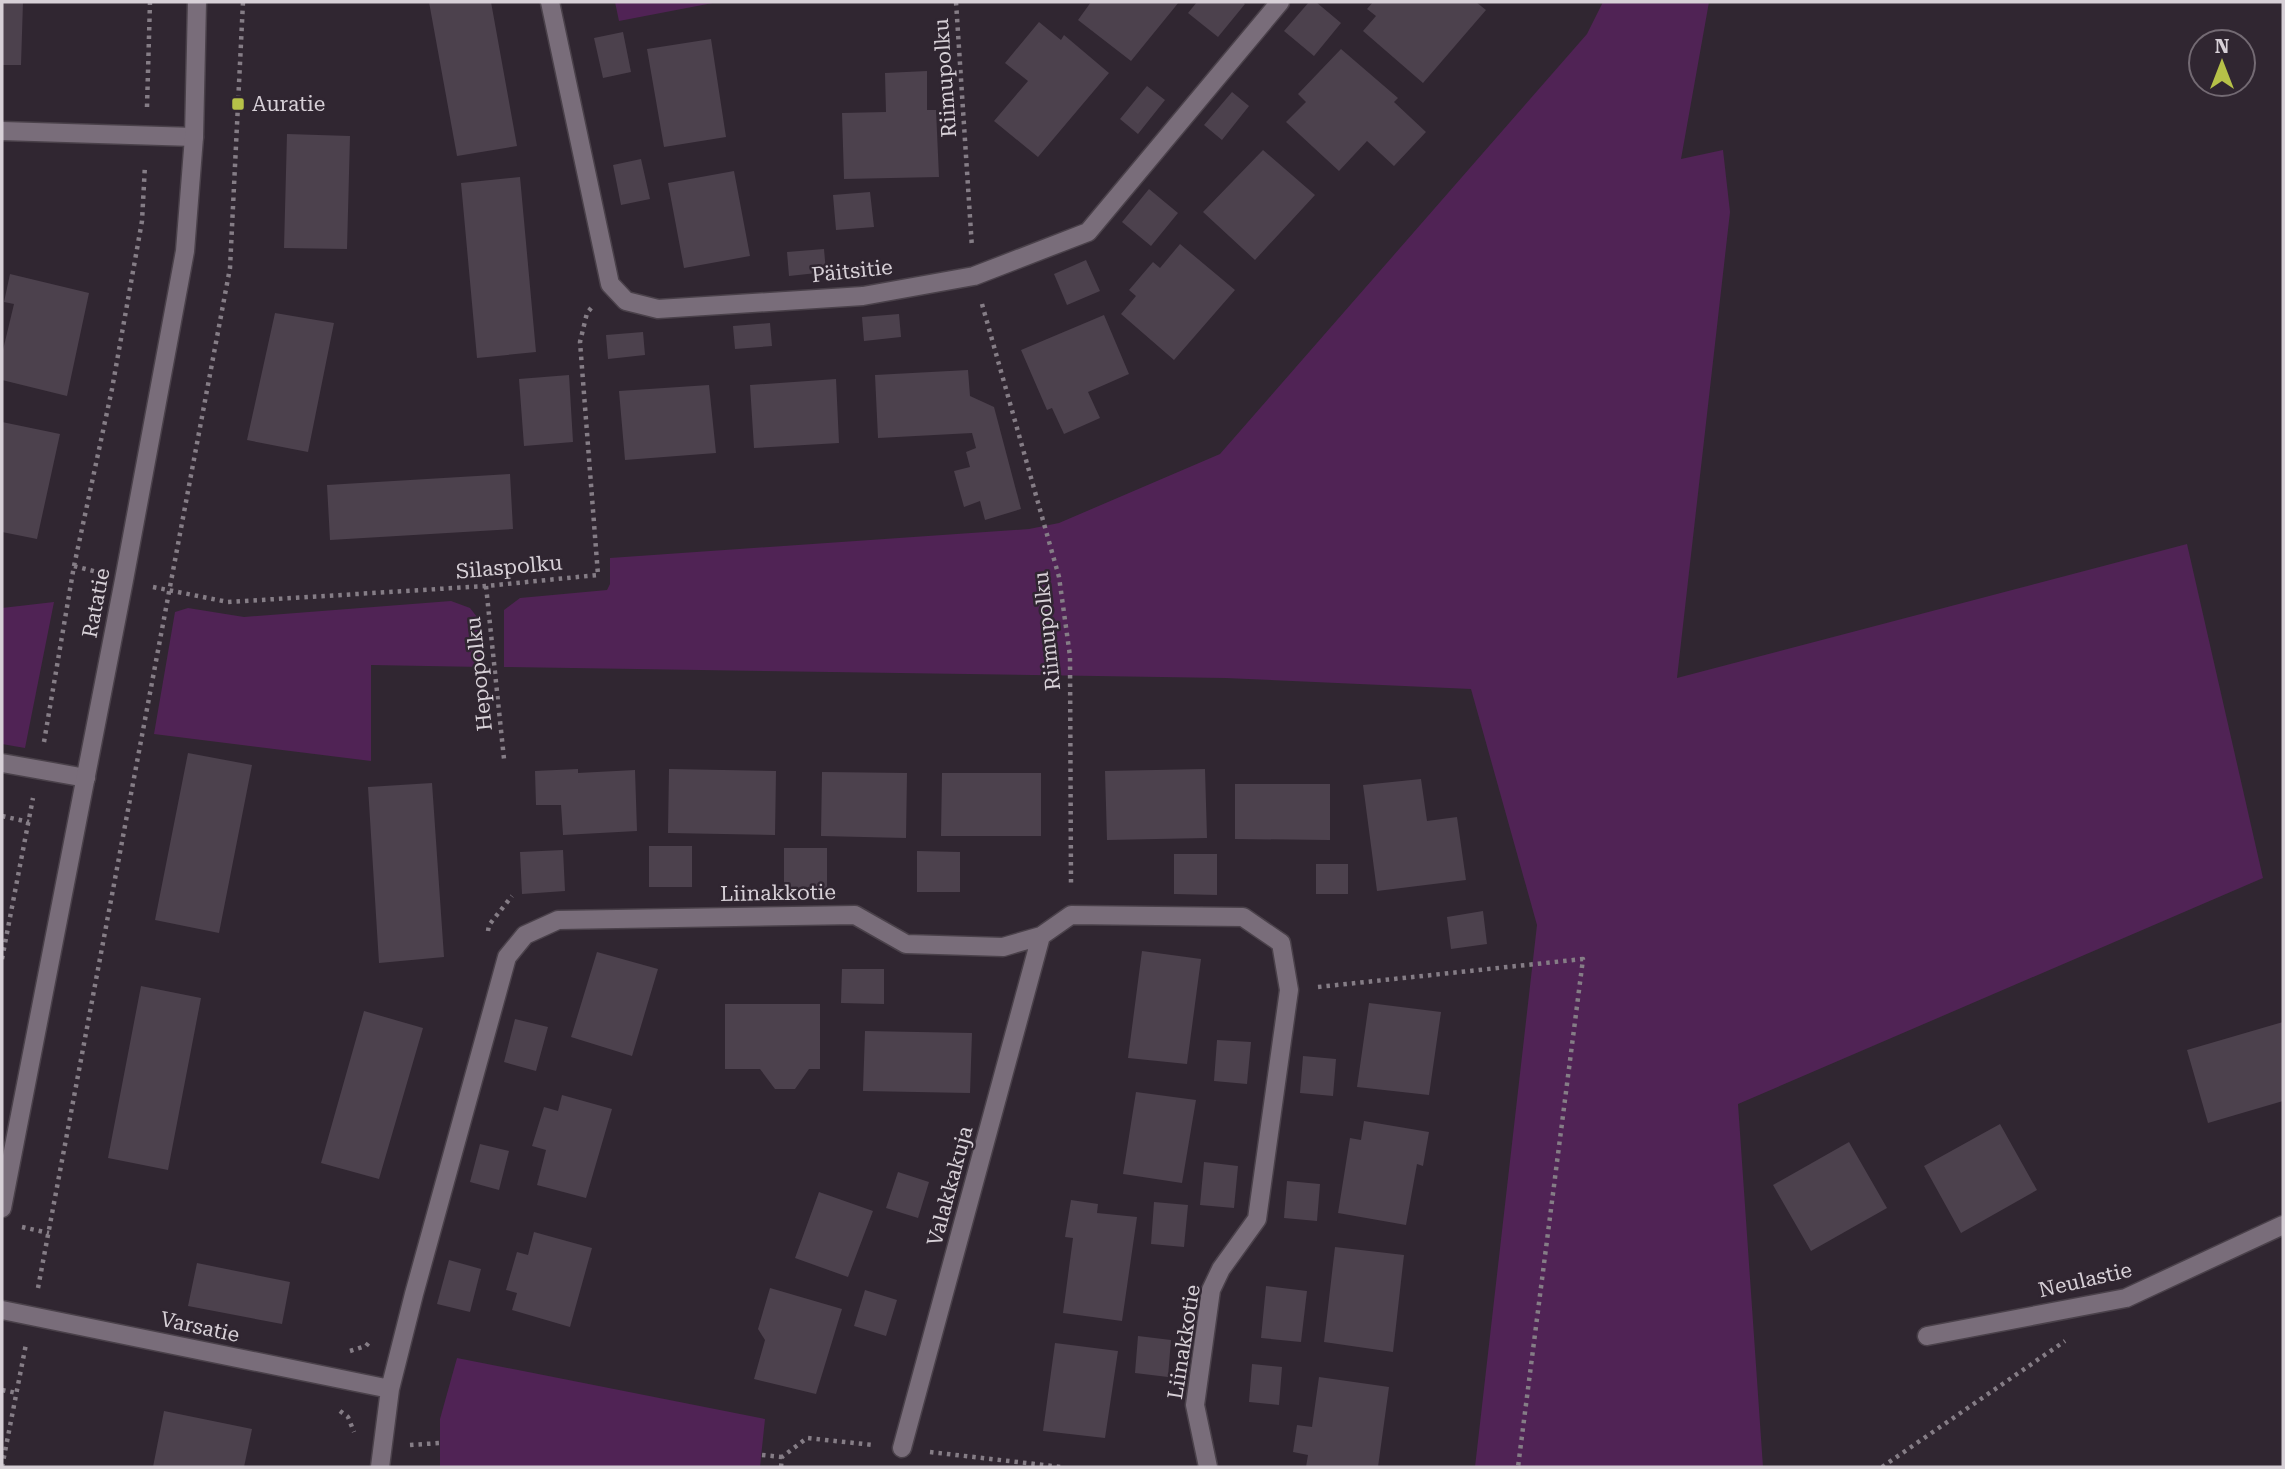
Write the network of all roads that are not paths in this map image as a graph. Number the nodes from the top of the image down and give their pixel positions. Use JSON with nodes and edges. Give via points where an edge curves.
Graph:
{"nodes":[{"id":1,"x":197,"y":2,"type":"edge"},
{"id":2,"x":551,"y":2,"type":"edge"},
{"id":3,"x":1280,"y":2,"type":"edge"},
{"id":4,"x":2,"y":131,"type":"edge"},
{"id":5,"x":194,"y":137,"type":"junction"},
{"id":6,"x":2,"y":762,"type":"edge"},
{"id":7,"x":86,"y":778,"type":"junction"},
{"id":8,"x":1041,"y":936,"type":"junction"},
{"id":9,"x":2,"y":1208,"type":"edge"},
{"id":10,"x":2283,"y":1225,"type":"edge"},
{"id":11,"x":2,"y":1310,"type":"edge"},
{"id":12,"x":1927,"y":1336,"type":"dead end"},
{"id":13,"x":390,"y":1389,"type":"junction"},
{"id":14,"x":902,"y":1448,"type":"road end"},
{"id":15,"x":380,"y":1467,"type":"edge"},
{"id":16,"x":1208,"y":1467,"type":"edge"}],
"edges":[{"from":1,"to":5,"type":"street","name":"Ratatie"},
{"from":2,"to":3,"type":"street","name":"Päitsitie","via":[[610,284],[626,301],[657,309],[863,296],[974,276],[1088,232]]},
{"from":4,"to":5,"type":"street"},
{"from":5,"to":7,"type":"street","name":"Ratatie","via":[[184,251]]},
{"from":6,"to":7,"type":"street"},
{"from":7,"to":9,"type":"street","name":"Ratatie"},
{"from":8,"to":13,"type":"street","name":"Liinakkotie","via":[[1003,947],[906,944],[855,915],[558,920],[526,935],[507,957]]},
{"from":8,"to":14,"type":"street","name":"Valakkakuja"},
{"from":8,"to":16,"type":"street","name":"Liinakkotie","via":[[1071,915],[1243,918],[1281,943],[1289,990],[1257,1219],[1211,1290],[1195,1405]]},
{"from":10,"to":12,"type":"street","name":"Neulastie","via":[[2126,1298]]},
{"from":11,"to":13,"type":"street","name":"Varsatie"},
{"from":13,"to":15,"type":"street","name":"Liinakkotie"}]}
